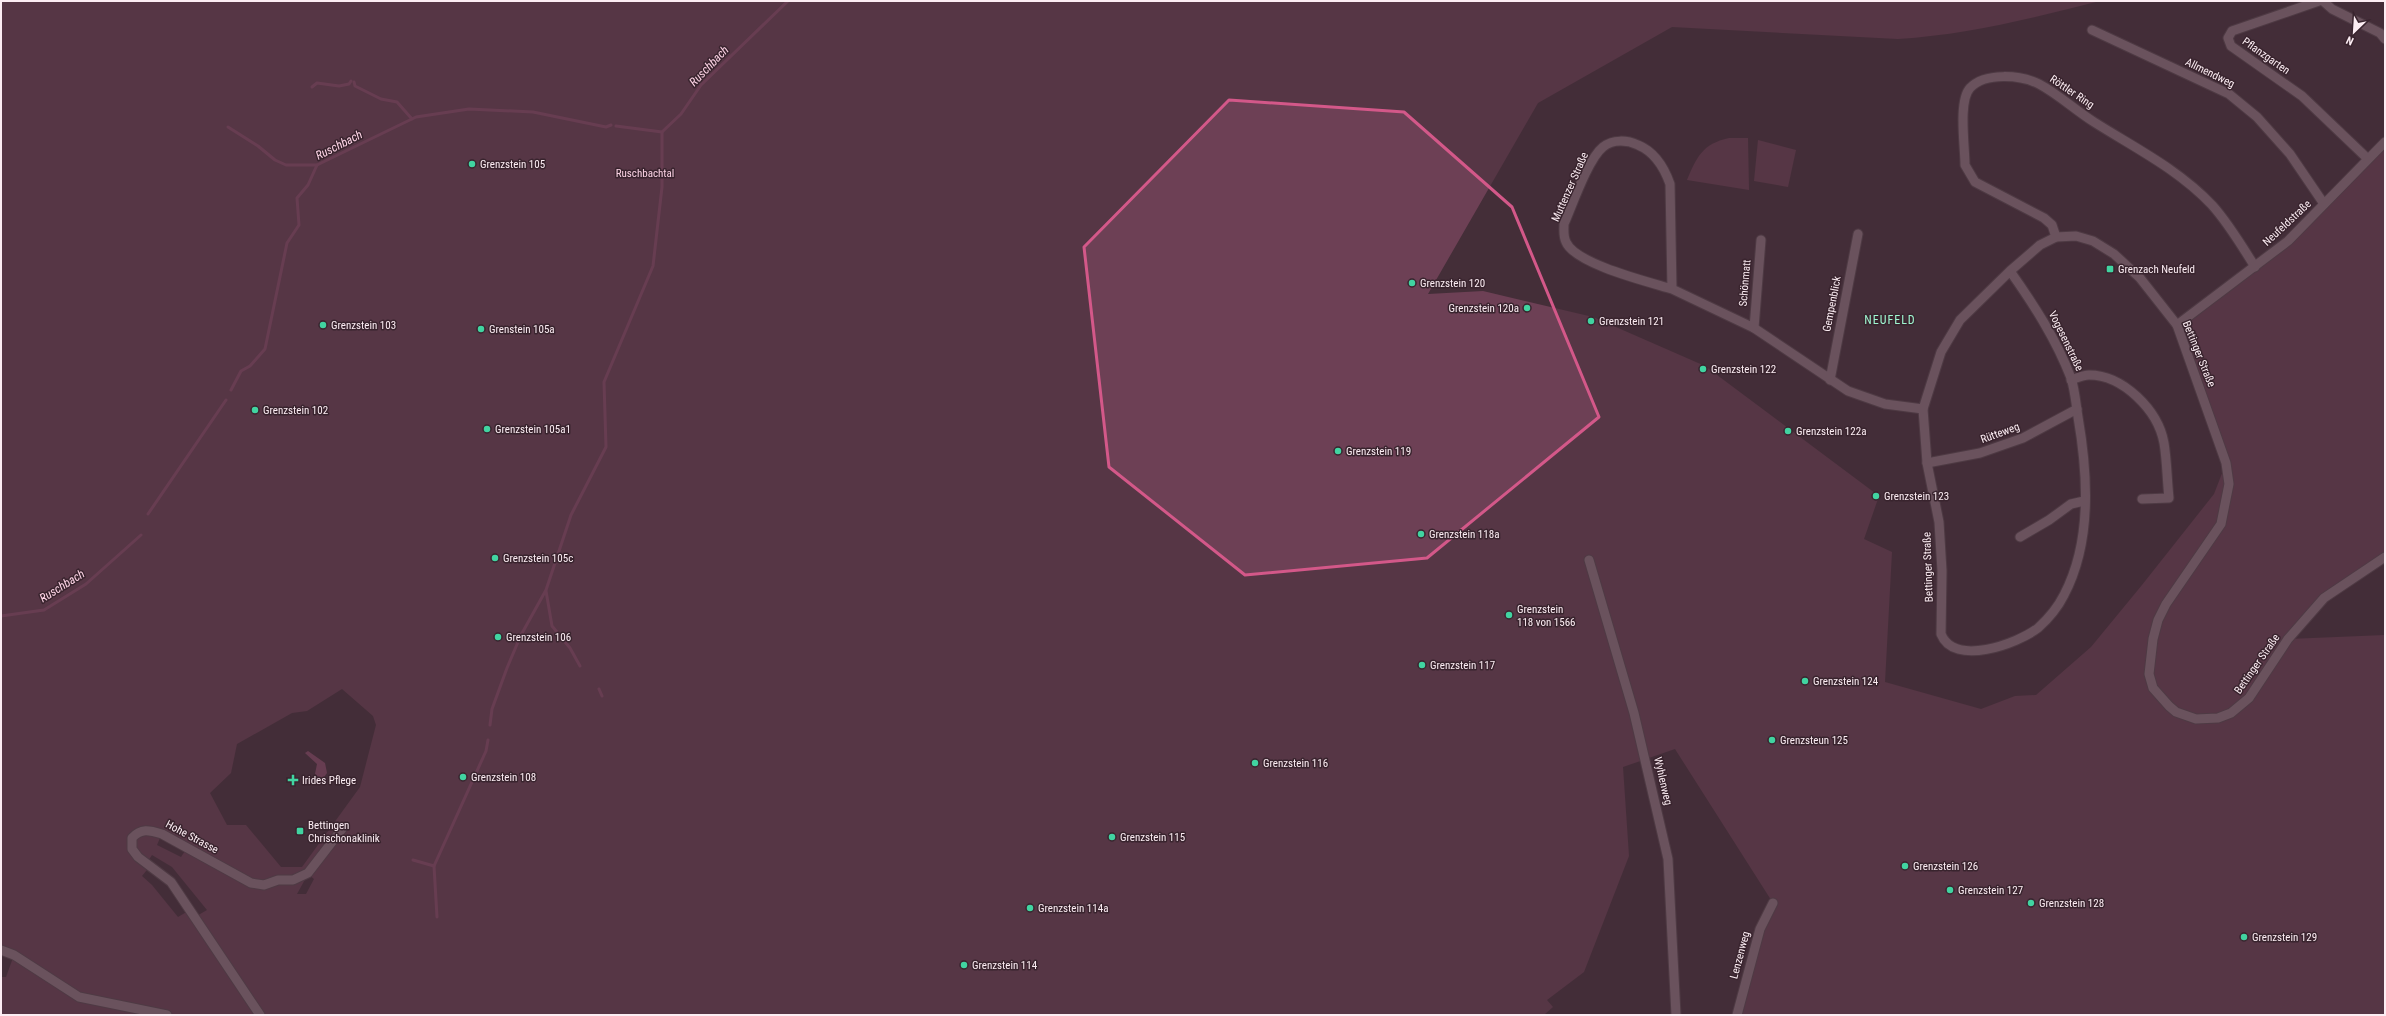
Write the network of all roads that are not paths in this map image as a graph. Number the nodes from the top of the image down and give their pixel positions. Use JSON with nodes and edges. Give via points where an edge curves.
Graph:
{"nodes":[{"id":1,"x":2319,"y":1,"type":"edge"},
{"id":2,"x":2323,"y":1,"type":"edge"},
{"id":3,"x":2092,"y":30,"type":"dead end"},
{"id":4,"x":2385,"y":39,"type":"edge"},
{"id":5,"x":2385,"y":142,"type":"edge"},
{"id":6,"x":2368,"y":159,"type":"junction"},
{"id":7,"x":2324,"y":204,"type":"junction"},
{"id":8,"x":1858,"y":234,"type":"dead end"},
{"id":9,"x":2056,"y":237,"type":"junction"},
{"id":10,"x":1761,"y":240,"type":"dead end"},
{"id":11,"x":2255,"y":267,"type":"junction"},
{"id":12,"x":2010,"y":270,"type":"junction"},
{"id":13,"x":1672,"y":289,"type":"junction"},
{"id":14,"x":2177,"y":325,"type":"junction"},
{"id":15,"x":1754,"y":328,"type":"junction"},
{"id":16,"x":1830,"y":380,"type":"junction"},
{"id":17,"x":2071,"y":380,"type":"junction"},
{"id":18,"x":1923,"y":409,"type":"junction"},
{"id":19,"x":2077,"y":409,"type":"junction"},
{"id":20,"x":1927,"y":463,"type":"junction"},
{"id":21,"x":2142,"y":499,"type":"dead end"},
{"id":22,"x":2084,"y":501,"type":"junction"},
{"id":23,"x":2020,"y":537,"type":"dead end"},
{"id":24,"x":2385,"y":558,"type":"edge"},
{"id":25,"x":1589,"y":560,"type":"dead end"},
{"id":26,"x":1960,"y":650,"type":"joint"},
{"id":27,"x":342,"y":829,"type":"dead end"},
{"id":28,"x":1773,"y":903,"type":"dead end"},
{"id":29,"x":1,"y":950,"type":"edge"},
{"id":30,"x":155,"y":1014,"type":"edge"},
{"id":31,"x":167,"y":1015,"type":"edge"},
{"id":32,"x":260,"y":1015,"type":"edge"},
{"id":33,"x":1676,"y":1015,"type":"edge"},
{"id":34,"x":1737,"y":1015,"type":"edge"}],
"edges":[{"from":1,"to":6,"type":"street","name":"Pflanzgarten","via":[[2232,31],[2228,38],[2231,46],[2302,96]]},
{"from":2,"to":4,"type":"street","via":[[2380,33]]},
{"from":3,"to":7,"type":"street","name":"Allmendweg","via":[[2229,94],[2257,117],[2290,154]]},
{"from":5,"to":6,"type":"street","name":"Neufeldstraße"},
{"from":6,"to":7,"type":"street","name":"Neufeldstraße"},
{"from":7,"to":11,"type":"street","name":"Neufeldstraße","via":[[2288,241]]},
{"from":8,"to":16,"type":"street","name":"Gempenblick"},
{"from":9,"to":11,"type":"street","name":"Röttler Ring","via":[[2052,225],[2044,218],[1975,182],[1969,175],[1965,165],[1964,100],[1970,88],[1980,81],[1998,77],[2019,78],[2039,84],[2093,121],[2162,162],[2212,205],[2230,227]]},
{"from":9,"to":12,"type":"street","name":"Bettinger Straße","via":[[2040,245]]},
{"from":9,"to":14,"type":"street","name":"Bettinger Straße","via":[[2076,236],[2093,241],[2114,254],[2140,278]]},
{"from":10,"to":15,"type":"street","name":"Schönmatt"},
{"from":11,"to":14,"type":"street","name":"Neufeldstraße"},
{"from":12,"to":17,"type":"street","name":"Vogesenstraße","via":[[2043,318]]},
{"from":12,"to":18,"type":"street","name":"Bettinger Straße","via":[[1960,320],[1950,334],[1941,352]]},
{"from":13,"to":13,"type":"street","name":"Muttenzer Straße","via":[[1670,184],[1666,172],[1658,159],[1646,148],[1630,141],[1614,142],[1603,147],[1594,158],[1564,224],[1566,244],[1574,253],[1610,270]]},
{"from":13,"to":15,"type":"street","name":"Muttenzer Straße"},
{"from":14,"to":24,"type":"street","name":"Bettinger Straße","via":[[2219,442],[2229,484],[2221,524],[2166,604],[2158,620],[2149,674],[2159,697],[2176,712],[2196,719],[2218,718],[2231,713],[2249,698],[2288,639],[2324,598]]},
{"from":15,"to":16,"type":"street","name":"Muttenzer Straße"},
{"from":16,"to":18,"type":"street","name":"Muttenzer Straße","via":[[1865,399]]},
{"from":17,"to":19,"type":"street","name":"Vogesenstraße"},
{"from":17,"to":21,"type":"street","via":[[2088,375],[2111,380],[2129,390],[2149,410],[2164,442],[2169,498]]},
{"from":18,"to":20,"type":"street","name":"Bettinger Straße"},
{"from":19,"to":20,"type":"street","name":"Rütteweg","via":[[2024,438],[1980,453]]},
{"from":19,"to":22,"type":"street","name":"Vogesenstraße","via":[[2084,466]]},
{"from":20,"to":26,"type":"street","name":"Bettinger Straße","via":[[1939,522],[1942,571],[1941,634],[1949,647]]},
{"from":22,"to":23,"type":"street","via":[[2071,504]]},
{"from":22,"to":26,"type":"street","name":"Vogesenstraße","via":[[2082,538],[2077,562],[2064,596],[2052,614],[2037,628],[2006,645],[1985,650]]},
{"from":25,"to":33,"type":"street","name":"Wyhlenweg","via":[[1634,713],[1668,859]]},
{"from":27,"to":32,"type":"street","name":"Hohe Strasse","via":[[308,873],[293,880],[278,880],[264,885],[251,883],[162,834],[148,830],[138,832],[132,838],[132,849],[138,857],[171,882]]},
{"from":28,"to":34,"type":"street","name":"Lenzenweg","via":[[1760,929]]},
{"from":29,"to":30,"type":"street","via":[[14,955],[79,997]]},
{"from":30,"to":31,"type":"street"}]}
